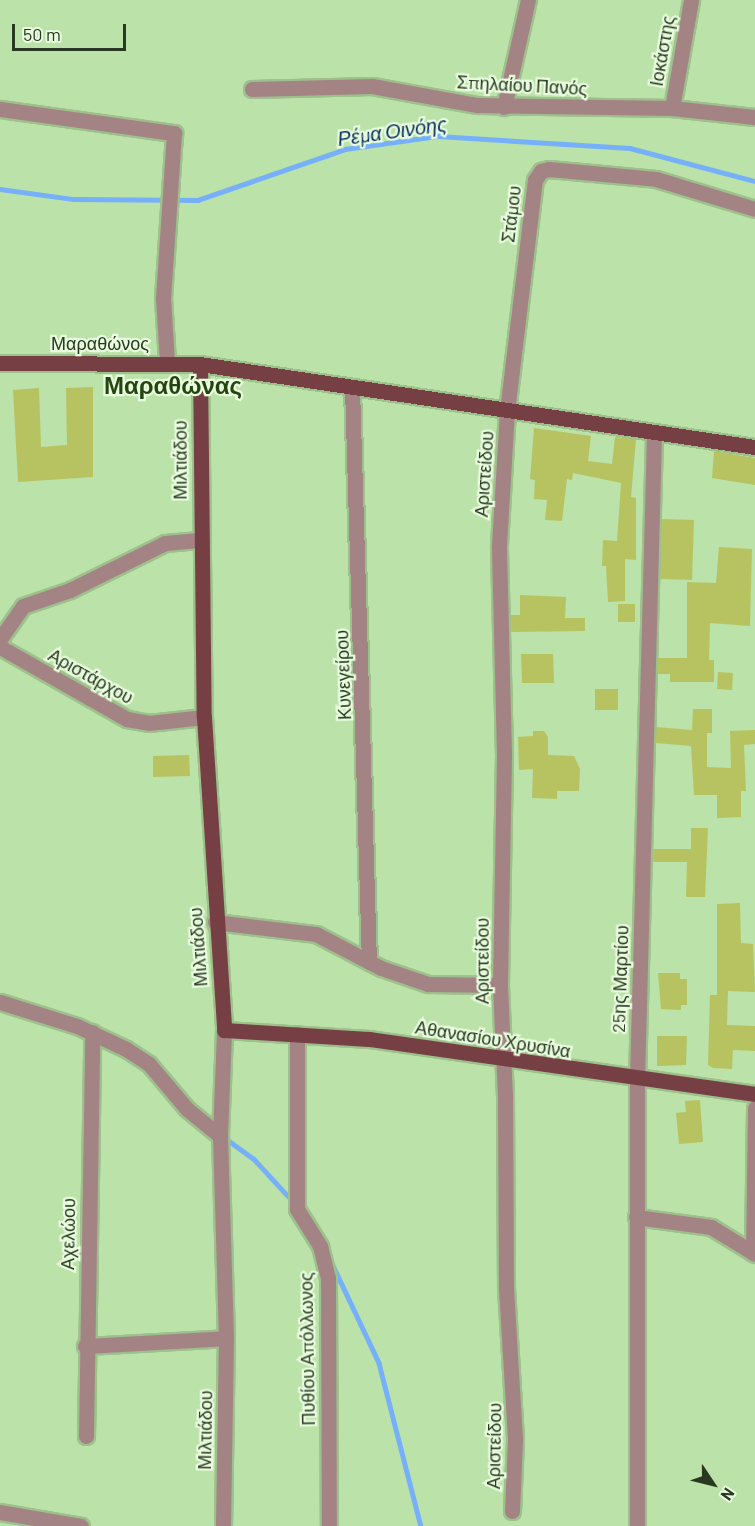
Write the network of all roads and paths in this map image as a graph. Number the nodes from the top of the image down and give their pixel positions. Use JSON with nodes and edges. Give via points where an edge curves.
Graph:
{"nodes":[{"id":1,"x":528,"y":0,"type":"edge"},
{"id":2,"x":691,"y":0,"type":"edge"},
{"id":3,"x":252,"y":89,"type":"dead end"},
{"id":4,"x":504,"y":107,"type":"junction"},
{"id":5,"x":672,"y":108,"type":"junction"},
{"id":6,"x":0,"y":109,"type":"edge"},
{"id":7,"x":755,"y":117,"type":"edge"},
{"id":8,"x":755,"y":209,"type":"edge"},
{"id":9,"x":167,"y":362,"type":"junction"},
{"id":10,"x":0,"y":363,"type":"edge"},
{"id":11,"x":200,"y":364,"type":"junction"},
{"id":12,"x":352,"y":387,"type":"junction"},
{"id":13,"x":507,"y":411,"type":"junction"},
{"id":14,"x":654,"y":433,"type":"junction"},
{"id":15,"x":755,"y":447,"type":"edge"},
{"id":16,"x":199,"y":540,"type":"junction"},
{"id":17,"x":0,"y":639,"type":"edge"},
{"id":18,"x":0,"y":647,"type":"edge"},
{"id":19,"x":204,"y":717,"type":"junction"},
{"id":20,"x":215,"y":922,"type":"junction"},
{"id":21,"x":369,"y":962,"type":"junction"},
{"id":22,"x":500,"y":985,"type":"junction"},
{"id":23,"x":0,"y":1002,"type":"edge"},
{"id":24,"x":224,"y":1030,"type":"junction"},
{"id":25,"x":92,"y":1032,"type":"junction"},
{"id":26,"x":297,"y":1034,"type":"junction"},
{"id":27,"x":503,"y":1060,"type":"junction"},
{"id":28,"x":637,"y":1080,"type":"junction"},
{"id":29,"x":755,"y":1094,"type":"edge"},
{"id":30,"x":755,"y":1108,"type":"edge"},
{"id":31,"x":220,"y":1136,"type":"junction"},
{"id":32,"x":636,"y":1217,"type":"junction"},
{"id":33,"x":754,"y":1253,"type":"edge"},
{"id":34,"x":226,"y":1338,"type":"junction"},
{"id":35,"x":85,"y":1346,"type":"junction"},
{"id":36,"x":86,"y":1436,"type":"dead end"},
{"id":37,"x":512,"y":1511,"type":"dead end"},
{"id":38,"x":0,"y":1512,"type":"edge"},
{"id":39,"x":81,"y":1526,"type":"edge"},
{"id":40,"x":223,"y":1526,"type":"edge"},
{"id":41,"x":329,"y":1526,"type":"edge"},
{"id":42,"x":637,"y":1526,"type":"edge"}],
"edges":[{"from":1,"to":4,"type":"street"},
{"from":2,"to":5,"type":"street","name":"Ιοκάστης"},
{"from":3,"to":4,"type":"street","name":"Σπηλαίου Πανός","via":[[372,86],[447,101]]},
{"from":4,"to":5,"type":"street","name":"Σπηλαίου Πανός"},
{"from":5,"to":7,"type":"street","name":"Σπηλαίου Πανός"},
{"from":6,"to":9,"type":"street","via":[[174,133],[163,298]]},
{"from":8,"to":13,"type":"street","name":"Στάμου","via":[[656,179],[540,171],[535,180]]},
{"from":9,"to":10,"type":"main road","name":"Μαραθώνος"},
{"from":9,"to":11,"type":"main road","name":"Μαραθώνος"},
{"from":11,"to":12,"type":"main road","name":"Μαραθώνος"},
{"from":11,"to":16,"type":"main road","name":"Μιλτιάδου"},
{"from":12,"to":13,"type":"main road","name":"Μαραθώνος"},
{"from":12,"to":21,"type":"street","name":"Κυνεγείρου"},
{"from":13,"to":14,"type":"main road","name":"Μαραθώνος"},
{"from":13,"to":22,"type":"street","name":"Αριστείδου","via":[[499,545],[504,754]]},
{"from":14,"to":15,"type":"main road","name":"Μαραθώνος"},
{"from":14,"to":28,"type":"street","name":"25ης Μαρτίου"},
{"from":16,"to":17,"type":"street","via":[[165,543],[70,590],[23,606]]},
{"from":16,"to":19,"type":"main road","name":"Μιλτιάδου"},
{"from":18,"to":19,"type":"street","name":"Αριστάρχου","via":[[127,719],[148,723]]},
{"from":19,"to":20,"type":"main road","name":"Μιλτιάδου"},
{"from":20,"to":21,"type":"street","via":[[316,934]]},
{"from":20,"to":24,"type":"main road","name":"Μιλτιάδου"},
{"from":21,"to":22,"type":"street","via":[[428,984]]},
{"from":22,"to":27,"type":"street","name":"Αριστείδου"},
{"from":23,"to":25,"type":"street"},
{"from":24,"to":26,"type":"main road","name":"Αθανασίου Χρυσίνα"},
{"from":24,"to":31,"type":"street","name":"Μιλτιάδου"},
{"from":25,"to":31,"type":"street","via":[[149,1064],[187,1109]]},
{"from":25,"to":35,"type":"street","name":"Αχελώου"},
{"from":26,"to":27,"type":"main road","name":"Αθανασίου Χρυσίνα","via":[[369,1039]]},
{"from":26,"to":41,"type":"street","name":"Πυθίου Απόλλωνος","via":[[297,1209],[322,1250],[328,1278]]},
{"from":27,"to":28,"type":"main road","name":"Αθανασίου Χρυσίνα"},
{"from":27,"to":37,"type":"street","name":"Αριστείδου","via":[[506,1288],[515,1439]]},
{"from":28,"to":29,"type":"main road","name":"Αθανασίου Χρυσίνα"},
{"from":28,"to":32,"type":"street","name":"25ης Μαρτίου"},
{"from":30,"to":33,"type":"street"},
{"from":31,"to":34,"type":"street","name":"Μιλτιάδου"},
{"from":32,"to":33,"type":"street","via":[[711,1227]]},
{"from":32,"to":42,"type":"street","name":"25ης Μαρτίου"},
{"from":34,"to":35,"type":"street"},
{"from":34,"to":40,"type":"street","name":"Μιλτιάδου"},
{"from":35,"to":36,"type":"street","name":"Αχελώου"},
{"from":38,"to":39,"type":"street"}]}
